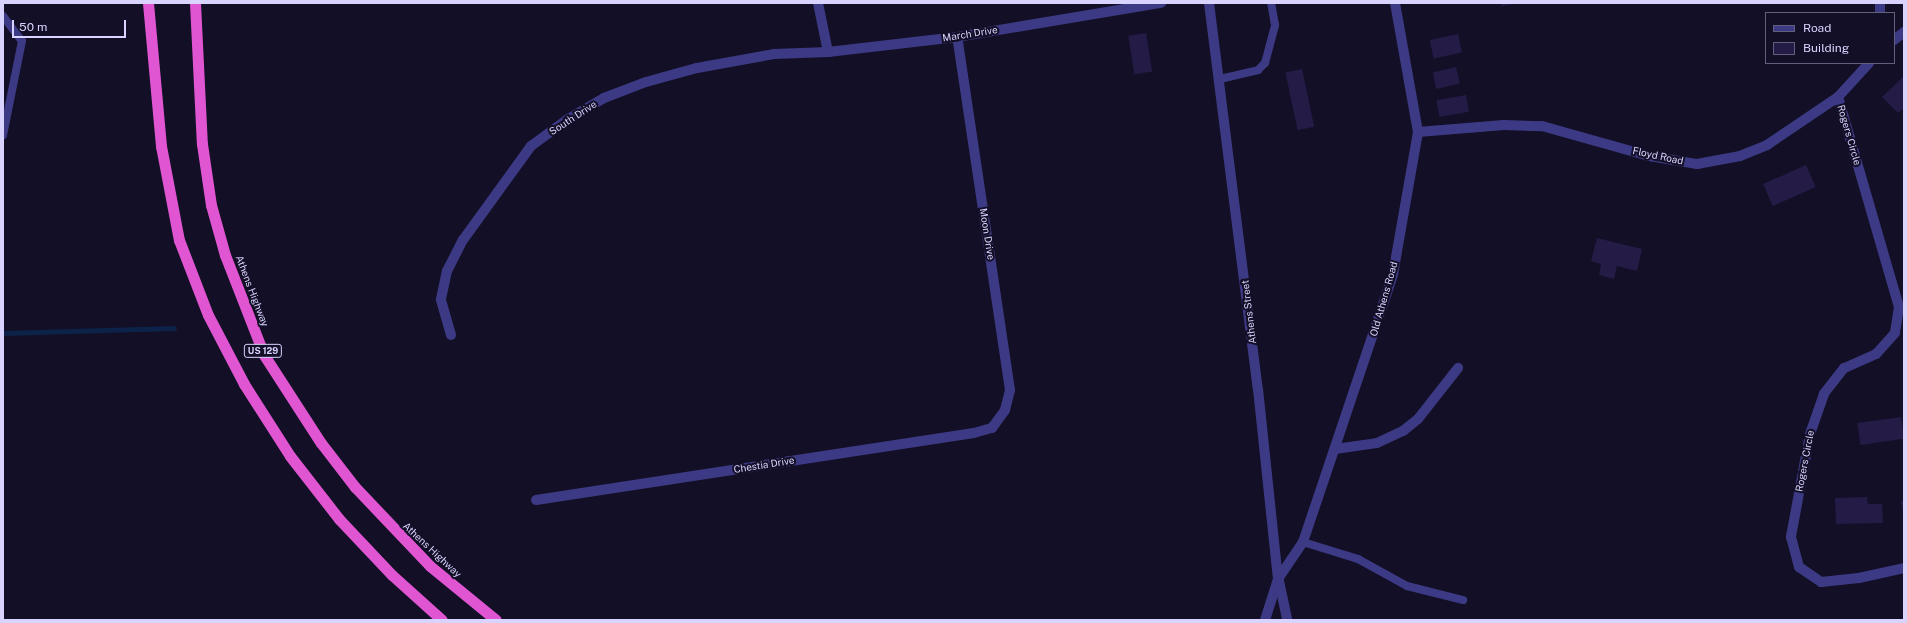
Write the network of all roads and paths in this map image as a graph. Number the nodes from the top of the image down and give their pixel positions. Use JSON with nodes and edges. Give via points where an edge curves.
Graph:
{"nodes":[{"id":1,"x":148,"y":3,"type":"edge"},
{"id":2,"x":195,"y":3,"type":"edge"},
{"id":3,"x":818,"y":3,"type":"edge"},
{"id":4,"x":1161,"y":3,"type":"edge"},
{"id":5,"x":1209,"y":3,"type":"edge"},
{"id":6,"x":1272,"y":3,"type":"edge"},
{"id":7,"x":1395,"y":3,"type":"edge"},
{"id":8,"x":3,"y":16,"type":"edge"},
{"id":9,"x":1904,"y":32,"type":"edge"},
{"id":10,"x":957,"y":36,"type":"junction"},
{"id":11,"x":1895,"y":39,"type":"edge"},
{"id":12,"x":828,"y":52,"type":"junction"},
{"id":13,"x":1868,"y":64,"type":"edge"},
{"id":14,"x":1220,"y":79,"type":"junction"},
{"id":15,"x":1838,"y":97,"type":"junction"},
{"id":16,"x":1418,"y":132,"type":"junction"},
{"id":17,"x":3,"y":135,"type":"edge"},
{"id":18,"x":451,"y":335,"type":"dead end"},
{"id":19,"x":1458,"y":368,"type":"dead end"},
{"id":20,"x":992,"y":428,"type":"joint"},
{"id":21,"x":1335,"y":449,"type":"junction"},
{"id":22,"x":536,"y":500,"type":"dead end"},
{"id":23,"x":1303,"y":542,"type":"junction"},
{"id":24,"x":1904,"y":568,"type":"edge"},
{"id":25,"x":1278,"y":579,"type":"junction"},
{"id":26,"x":1463,"y":600,"type":"dead end"},
{"id":27,"x":442,"y":620,"type":"edge"},
{"id":28,"x":496,"y":620,"type":"edge"},
{"id":29,"x":1265,"y":620,"type":"edge"},
{"id":30,"x":1286,"y":620,"type":"edge"}],
"edges":[{"from":1,"to":27,"type":"highway","number":"US 129","via":[[161,146],[179,240],[208,315],[244,384],[290,456],[329,506],[392,575]]},
{"from":2,"to":28,"type":"highway","name":"Athens Highway","number":"US 129","via":[[202,144],[211,206],[227,262],[264,355],[313,431],[355,487],[430,566]]},
{"from":3,"to":12,"type":"street"},
{"from":4,"to":10,"type":"street","name":"March Drive"},
{"from":5,"to":14,"type":"street","name":"Athens Street"},
{"from":6,"to":14,"type":"lane","via":[[1275,25],[1265,63],[1258,70]]},
{"from":7,"to":16,"type":"street","name":"Old Athens Road"},
{"from":8,"to":17,"type":"lane","via":[[22,40]]},
{"from":9,"to":11,"type":"street"},
{"from":10,"to":12,"type":"street","name":"March Drive"},
{"from":10,"to":20,"type":"street","name":"Moon Drive","via":[[1010,390],[1005,410]]},
{"from":12,"to":18,"type":"street","name":"South Drive","via":[[774,54],[697,68],[646,82],[604,98],[568,119],[537,142],[526,152],[463,240],[447,271],[441,299]]},
{"from":13,"to":15,"type":"street","name":"Floyd Road"},
{"from":14,"to":25,"type":"street","name":"Athens Street"},
{"from":15,"to":16,"type":"street","name":"Floyd Road","via":[[1767,145],[1740,156],[1697,164],[1649,156],[1542,126],[1504,125]]},
{"from":15,"to":24,"type":"street","name":"Rogers Circle","via":[[1899,307],[1895,334],[1876,354],[1844,368],[1824,394],[1810,434],[1791,537],[1799,567],[1821,582],[1859,578]]},
{"from":16,"to":21,"type":"street","name":"Old Athens Road","via":[[1393,274]]},
{"from":19,"to":21,"type":"street","via":[[1418,420],[1403,431],[1377,443]]},
{"from":20,"to":22,"type":"street","name":"Chestia Drive","via":[[974,433]]},
{"from":21,"to":23,"type":"street","name":"Old Athens Road"},
{"from":23,"to":25,"type":"street","name":"Old Athens Road"},
{"from":23,"to":26,"type":"lane","via":[[1358,559],[1407,586]]},
{"from":25,"to":29,"type":"street","name":"Athens Street"},
{"from":25,"to":30,"type":"street"}]}
